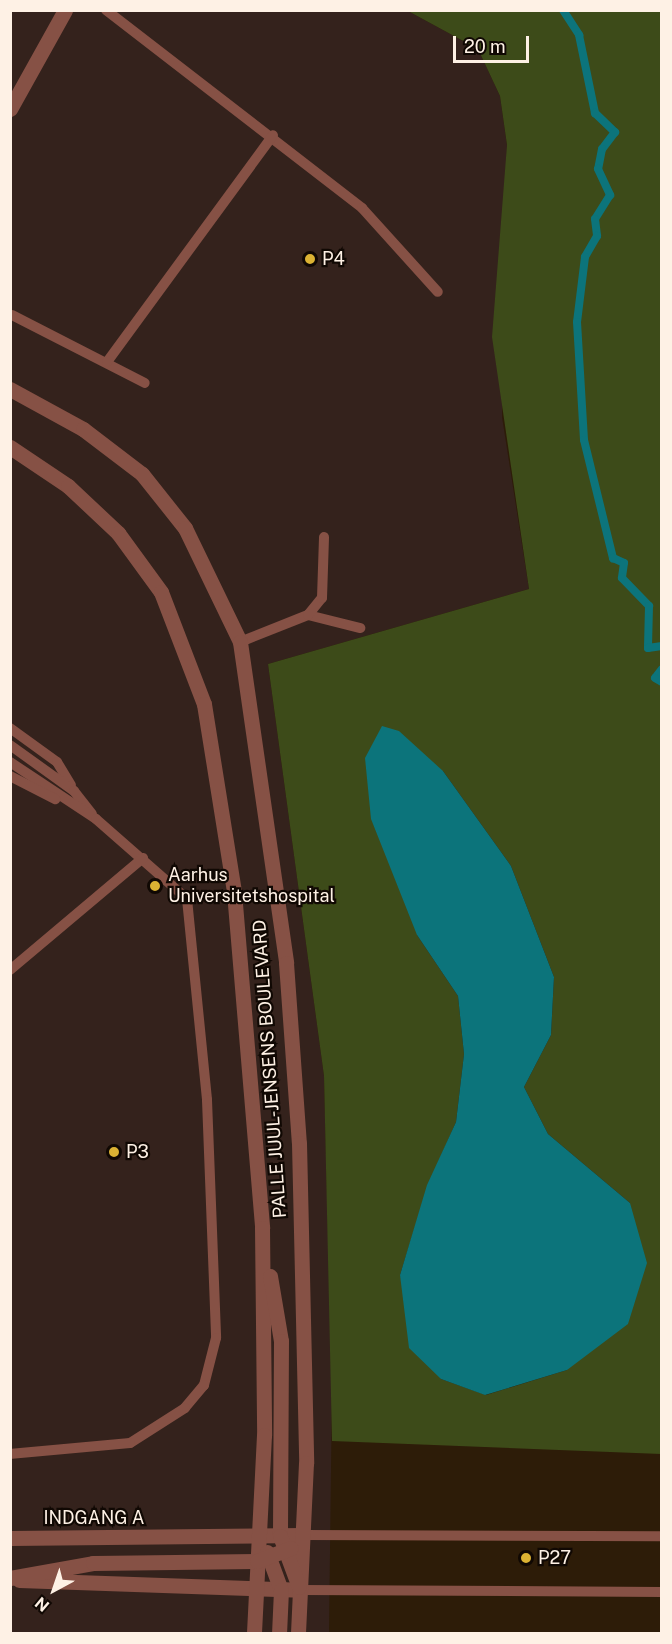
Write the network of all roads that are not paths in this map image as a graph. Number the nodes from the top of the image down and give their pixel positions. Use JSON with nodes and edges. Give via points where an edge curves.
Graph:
{"nodes":[{"id":1,"x":65,"y":10,"type":"edge"},
{"id":2,"x":106,"y":10,"type":"edge"},
{"id":3,"x":10,"y":109,"type":"edge"},
{"id":4,"x":273,"y":135,"type":"junction"},
{"id":5,"x":438,"y":292,"type":"dead end"},
{"id":6,"x":12,"y":315,"type":"edge"},
{"id":7,"x":107,"y":362,"type":"junction"},
{"id":8,"x":145,"y":382,"type":"dead end"},
{"id":9,"x":10,"y":389,"type":"edge"},
{"id":10,"x":10,"y":447,"type":"edge"},
{"id":11,"x":324,"y":537,"type":"dead end"},
{"id":12,"x":308,"y":615,"type":"junction"},
{"id":13,"x":360,"y":628,"type":"dead end"},
{"id":14,"x":240,"y":642,"type":"junction"},
{"id":15,"x":10,"y":728,"type":"edge"},
{"id":16,"x":10,"y":745,"type":"edge"},
{"id":17,"x":10,"y":762,"type":"edge"},
{"id":18,"x":10,"y":776,"type":"edge"},
{"id":19,"x":74,"y":791,"type":"junction"},
{"id":20,"x":65,"y":802,"type":"junction"},
{"id":21,"x":96,"y":819,"type":"junction"},
{"id":22,"x":143,"y":858,"type":"junction"},
{"id":23,"x":10,"y":970,"type":"edge"},
{"id":24,"x":262,"y":1228,"type":"junction"},
{"id":25,"x":10,"y":1454,"type":"edge"},
{"id":26,"x":303,"y":1535,"type":"junction"},
{"id":27,"x":259,"y":1536,"type":"junction"},
{"id":28,"x":280,"y":1536,"type":"junction"},
{"id":29,"x":662,"y":1536,"type":"edge"},
{"id":30,"x":10,"y":1538,"type":"edge"},
{"id":31,"x":49,"y":1538,"type":"junction"},
{"id":32,"x":10,"y":1548,"type":"edge"},
{"id":33,"x":271,"y":1558,"type":"junction"},
{"id":34,"x":10,"y":1579,"type":"edge"},
{"id":35,"x":256,"y":1588,"type":"junction"},
{"id":36,"x":281,"y":1590,"type":"junction"},
{"id":37,"x":300,"y":1590,"type":"junction"},
{"id":38,"x":662,"y":1592,"type":"edge"},
{"id":39,"x":254,"y":1634,"type":"edge"},
{"id":40,"x":279,"y":1634,"type":"edge"},
{"id":41,"x":298,"y":1634,"type":"edge"}],
"edges":[{"from":1,"to":3,"type":"street"},
{"from":2,"to":4,"type":"lane"},
{"from":4,"to":5,"type":"lane","via":[[362,208]]},
{"from":4,"to":7,"type":"lane"},
{"from":6,"to":7,"type":"lane"},
{"from":7,"to":8,"type":"lane"},
{"from":9,"to":14,"type":"street","name":"PALLE JUUL-JENSENS BOULEVARD","via":[[83,429],[142,474],[185,528]]},
{"from":10,"to":24,"type":"street","name":"PALLE JUUL-JENSENS BOULEVARD","via":[[69,486],[118,533],[161,592],[204,704],[234,892]]},
{"from":11,"to":12,"type":"lane","via":[[322,598]]},
{"from":12,"to":13,"type":"lane"},
{"from":12,"to":14,"type":"lane"},
{"from":14,"to":26,"type":"street","name":"PALLE JUUL-JENSENS BOULEVARD","via":[[288,985],[299,1143]]},
{"from":15,"to":19,"type":"lane","via":[[57,762]]},
{"from":16,"to":19,"type":"lane"},
{"from":17,"to":20,"type":"lane"},
{"from":18,"to":20,"type":"lane","via":[[32,791]]},
{"from":19,"to":21,"type":"lane"},
{"from":20,"to":21,"type":"lane"},
{"from":21,"to":22,"type":"lane"},
{"from":22,"to":23,"type":"lane"},
{"from":22,"to":25,"type":"lane","via":[[187,899],[214,1223],[212,1366],[185,1408],[130,1443]]},
{"from":24,"to":27,"type":"street","name":"PALLE JUUL-JENSENS BOULEVARD"},
{"from":24,"to":28,"type":"street","via":[[281,1341]]},
{"from":26,"to":28,"type":"street","name":"INDGANG A"},
{"from":26,"to":29,"type":"lane"},
{"from":26,"to":33,"type":"street"},
{"from":26,"to":37,"type":"street","name":"PALLE JUUL-JENSENS BOULEVARD"},
{"from":27,"to":28,"type":"street","name":"INDGANG A"},
{"from":27,"to":31,"type":"street","name":"INDGANG A"},
{"from":27,"to":33,"type":"street","name":"PALLE JUUL-JENSENS BOULEVARD"},
{"from":28,"to":33,"type":"street"},
{"from":30,"to":31,"type":"street","name":"INDGANG A"},
{"from":31,"to":32,"type":"street"},
{"from":33,"to":34,"type":"street","via":[[93,1563]]},
{"from":33,"to":35,"type":"street","name":"PALLE JUUL-JENSENS BOULEVARD"},
{"from":33,"to":36,"type":"street"},
{"from":33,"to":37,"type":"street"},
{"from":34,"to":35,"type":"street"},
{"from":35,"to":36,"type":"street"},
{"from":35,"to":39,"type":"street","name":"PALLE JUUL-JENSENS BOULEVARD"},
{"from":36,"to":37,"type":"street"},
{"from":36,"to":40,"type":"street"},
{"from":37,"to":38,"type":"lane"},
{"from":37,"to":41,"type":"street","name":"PALLE JUUL-JENSENS BOULEVARD"}]}
